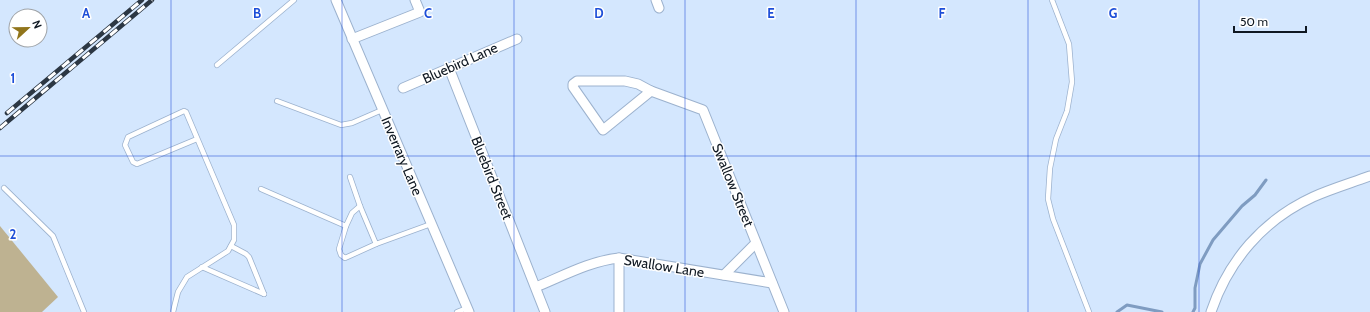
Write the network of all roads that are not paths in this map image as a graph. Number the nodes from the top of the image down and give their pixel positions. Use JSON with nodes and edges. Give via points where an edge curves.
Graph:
{"nodes":[{"id":1,"x":294,"y":0,"type":"edge"},
{"id":2,"x":336,"y":0,"type":"edge"},
{"id":3,"x":415,"y":0,"type":"edge"},
{"id":4,"x":1052,"y":0,"type":"edge"},
{"id":5,"x":352,"y":39,"type":"junction"},
{"id":6,"x":517,"y":39,"type":"dead end"},
{"id":7,"x":217,"y":65,"type":"dead end"},
{"id":8,"x":449,"y":68,"type":"junction"},
{"id":9,"x":403,"y":88,"type":"dead end"},
{"id":10,"x":651,"y":91,"type":"junction"},
{"id":11,"x":277,"y":101,"type":"dead end"},
{"id":12,"x":382,"y":110,"type":"junction"},
{"id":13,"x":197,"y":139,"type":"junction"},
{"id":14,"x":1370,"y":176,"type":"edge"},
{"id":15,"x":350,"y":177,"type":"dead end"},
{"id":16,"x":4,"y":188,"type":"dead end"},
{"id":17,"x":261,"y":189,"type":"dead end"},
{"id":18,"x":360,"y":206,"type":"junction"},
{"id":19,"x":431,"y":224,"type":"junction"},
{"id":20,"x":346,"y":226,"type":"junction"},
{"id":21,"x":756,"y":243,"type":"junction"},
{"id":22,"x":376,"y":244,"type":"junction"},
{"id":23,"x":231,"y":246,"type":"junction"},
{"id":24,"x":619,"y":258,"type":"junction"},
{"id":25,"x":202,"y":267,"type":"junction"},
{"id":26,"x":724,"y":275,"type":"junction"},
{"id":27,"x":772,"y":283,"type":"junction"},
{"id":28,"x":536,"y":287,"type":"junction"},
{"id":29,"x":468,"y":310,"type":"edge"},
{"id":30,"x":84,"y":312,"type":"edge"},
{"id":31,"x":173,"y":312,"type":"edge"},
{"id":32,"x":457,"y":312,"type":"edge"},
{"id":33,"x":545,"y":312,"type":"edge"},
{"id":34,"x":619,"y":312,"type":"edge"},
{"id":35,"x":784,"y":312,"type":"edge"},
{"id":36,"x":1089,"y":312,"type":"edge"},
{"id":37,"x":1210,"y":312,"type":"edge"}],
"edges":[{"from":1,"to":7,"type":"lane"},
{"from":2,"to":5,"type":"street","name":"Inverrary Lane"},
{"from":3,"to":5,"type":"street","via":[[420,12]]},
{"from":4,"to":36,"type":"lane","via":[[1069,44],[1072,82],[1066,111],[1056,139],[1050,168],[1048,198],[1053,219]]},
{"from":5,"to":12,"type":"street","name":"Inverrary Lane"},
{"from":6,"to":8,"type":"street","name":"Bluebird Lane"},
{"from":8,"to":9,"type":"street","name":"Bluebird Lane"},
{"from":8,"to":28,"type":"street","name":"Bluebird Street"},
{"from":10,"to":10,"type":"street","name":"Swallow Street","via":[[625,80],[577,81],[573,84],[604,130]]},
{"from":10,"to":21,"type":"street","name":"Swallow Street","via":[[703,110]]},
{"from":11,"to":12,"type":"lane","via":[[341,125]]},
{"from":12,"to":19,"type":"street","name":"Inverrary Lane"},
{"from":13,"to":13,"type":"lane","via":[[136,164],[125,145],[128,137],[184,111]]},
{"from":13,"to":23,"type":"lane","via":[[234,225],[234,240]]},
{"from":14,"to":37,"type":"street","via":[[1313,198],[1287,211],[1264,229],[1231,267]]},
{"from":15,"to":18,"type":"lane"},
{"from":16,"to":30,"type":"lane","via":[[53,236]]},
{"from":17,"to":20,"type":"lane"},
{"from":18,"to":20,"type":"lane","via":[[352,213]]},
{"from":18,"to":22,"type":"lane"},
{"from":19,"to":22,"type":"lane"},
{"from":19,"to":29,"type":"street","name":"Inverrary Lane"},
{"from":20,"to":22,"type":"lane","via":[[339,249],[345,258]]},
{"from":21,"to":26,"type":"street"},
{"from":21,"to":27,"type":"street","name":"Swallow Street"},
{"from":23,"to":25,"type":"lane","via":[[228,251]]},
{"from":23,"to":25,"type":"lane","via":[[249,257],[264,294]]},
{"from":24,"to":26,"type":"street","name":"Swallow Lane"},
{"from":24,"to":28,"type":"street","name":"Swallow Lane","via":[[586,266]]},
{"from":24,"to":34,"type":"street"},
{"from":25,"to":31,"type":"lane","via":[[187,277],[178,292]]},
{"from":26,"to":27,"type":"street","name":"Swallow Lane"},
{"from":27,"to":35,"type":"street","name":"Swallow Street"},
{"from":28,"to":33,"type":"street","name":"Bluebird Street"},
{"from":29,"to":32,"type":"lane"}]}
